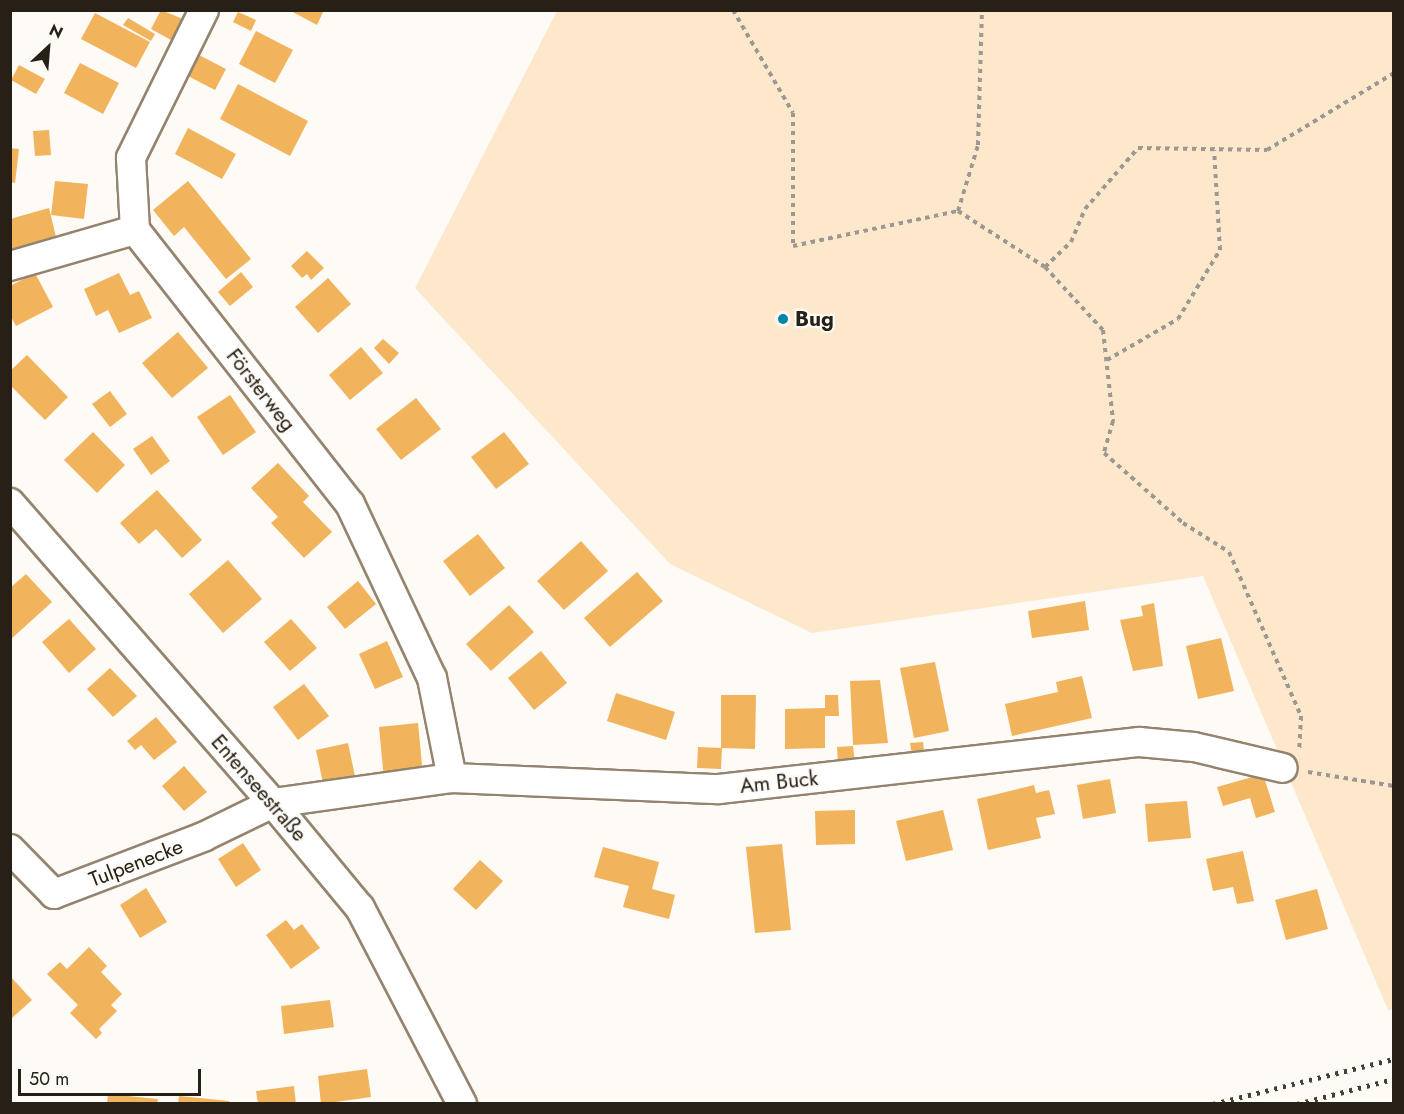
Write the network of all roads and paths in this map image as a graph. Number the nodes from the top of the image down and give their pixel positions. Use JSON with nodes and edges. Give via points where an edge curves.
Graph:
{"nodes":[{"id":1,"x":204,"y":10,"type":"edge"},
{"id":2,"x":733,"y":10,"type":"edge"},
{"id":3,"x":982,"y":10,"type":"edge"},
{"id":4,"x":1394,"y":73,"type":"edge"},
{"id":5,"x":1214,"y":150,"type":"junction"},
{"id":6,"x":958,"y":211,"type":"junction"},
{"id":7,"x":135,"y":230,"type":"junction"},
{"id":8,"x":10,"y":266,"type":"edge"},
{"id":9,"x":1045,"y":267,"type":"junction"},
{"id":10,"x":1107,"y":360,"type":"junction"},
{"id":11,"x":10,"y":503,"type":"edge"},
{"id":12,"x":1290,"y":769,"type":"junction"},
{"id":13,"x":452,"y":778,"type":"junction"},
{"id":14,"x":1394,"y":786,"type":"edge"},
{"id":15,"x":273,"y":803,"type":"junction"},
{"id":16,"x":10,"y":849,"type":"edge"},
{"id":17,"x":462,"y":1104,"type":"edge"}],
"edges":[{"from":1,"to":7,"type":"street","via":[[132,158]]},
{"from":2,"to":6,"type":"path","via":[[793,113],[794,246]]},
{"from":3,"to":6,"type":"path","via":[[978,145]]},
{"from":4,"to":5,"type":"path","via":[[1267,150]]},
{"from":5,"to":9,"type":"path","via":[[1138,148],[1085,209],[1071,242]]},
{"from":5,"to":10,"type":"path","via":[[1220,250],[1178,319]]},
{"from":6,"to":9,"type":"path"},
{"from":7,"to":8,"type":"street"},
{"from":7,"to":13,"type":"street","name":"Försterweg","via":[[350,504],[432,678]]},
{"from":9,"to":10,"type":"path","via":[[1103,330]]},
{"from":10,"to":12,"type":"path","via":[[1113,421],[1104,453],[1183,523],[1229,552],[1301,716]]},
{"from":11,"to":15,"type":"street","name":"Entenseestraße"},
{"from":12,"to":13,"type":"street","name":"Am Buck","via":[[1194,747],[1139,742],[718,789]]},
{"from":12,"to":14,"type":"path"},
{"from":13,"to":15,"type":"street","name":"Am Buck"},
{"from":15,"to":16,"type":"street","name":"Tulpenecke","via":[[203,837],[54,894]]},
{"from":15,"to":17,"type":"street","name":"Entenseestraße","via":[[360,908]]}]}
